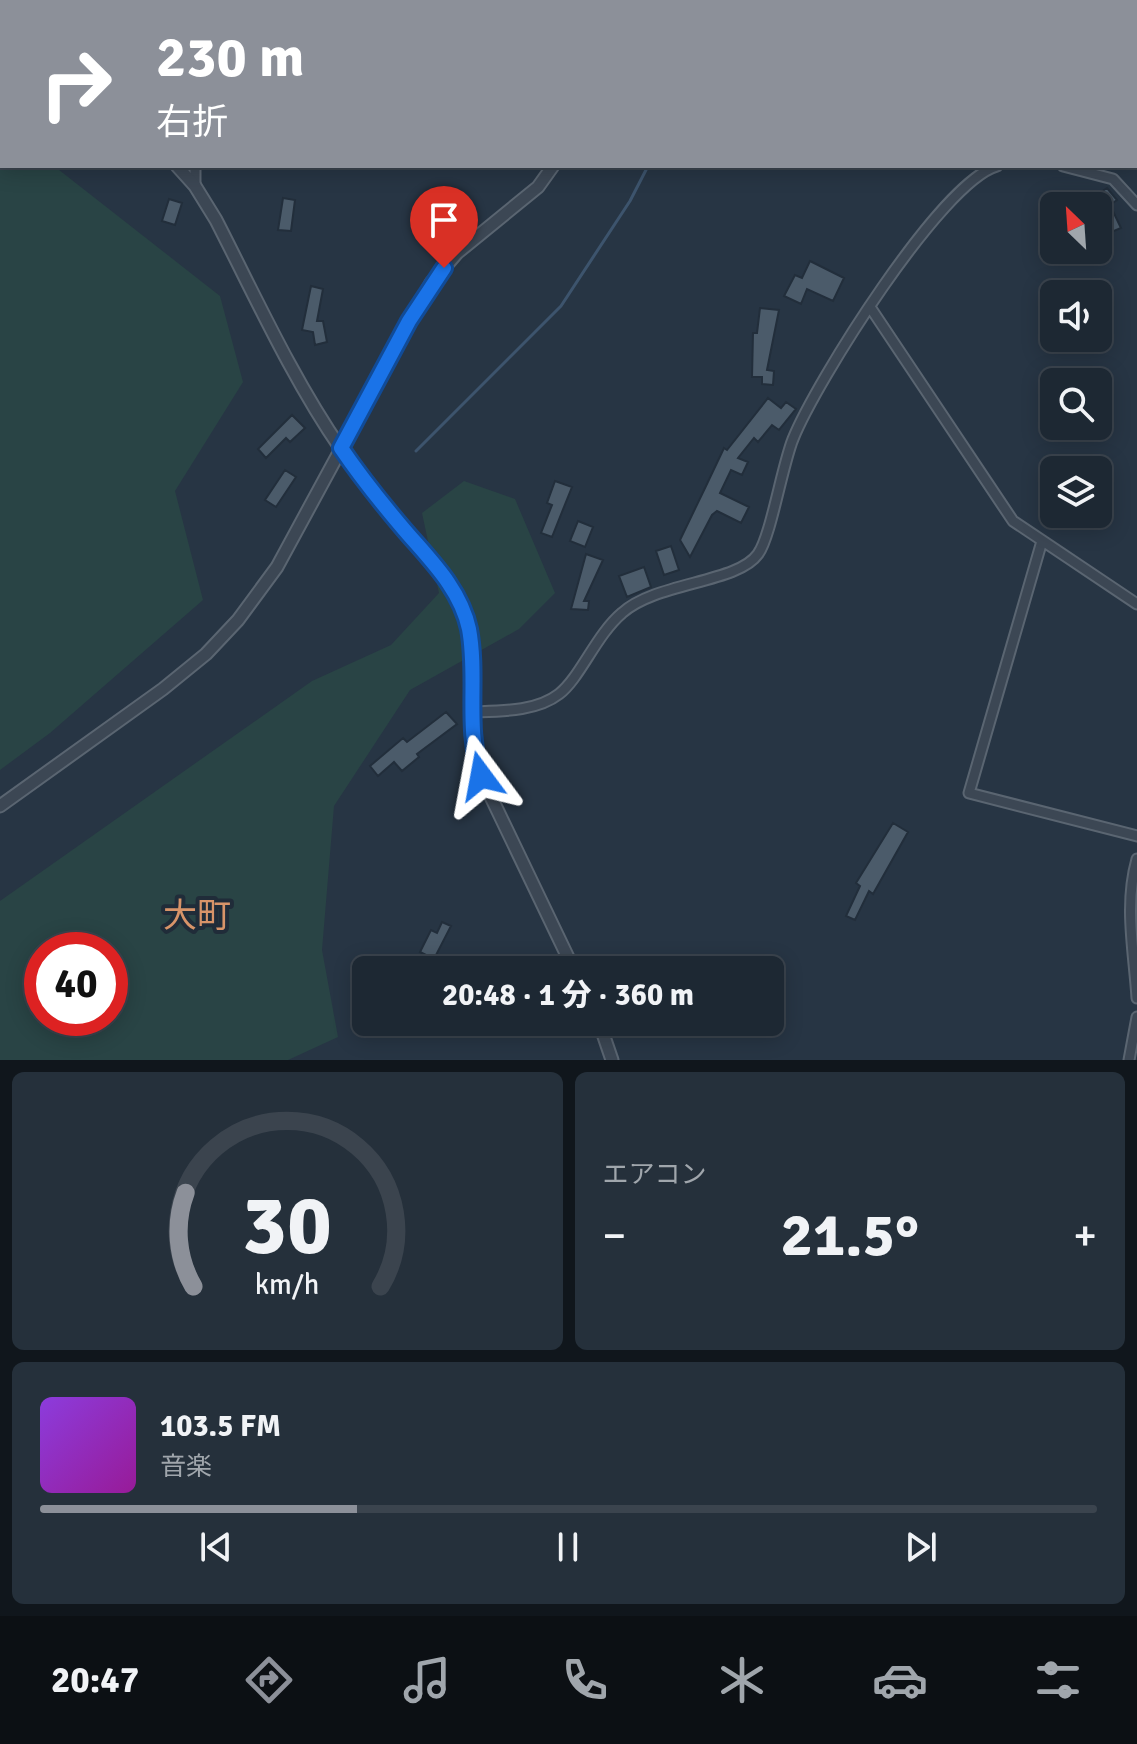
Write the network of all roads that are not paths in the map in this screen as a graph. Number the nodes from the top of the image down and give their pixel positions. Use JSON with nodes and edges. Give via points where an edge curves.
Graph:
{"nodes":[{"id":1,"x":179,"y":168,"type":"edge"},
{"id":2,"x":195,"y":168,"type":"edge"},
{"id":3,"x":552,"y":168,"type":"edge"},
{"id":4,"x":994,"y":168,"type":"edge"},
{"id":5,"x":1071,"y":168,"type":"edge"},
{"id":6,"x":195,"y":186,"type":"junction"},
{"id":7,"x":1137,"y":205,"type":"edge"},
{"id":8,"x":870,"y":307,"type":"junction"},
{"id":9,"x":341,"y":448,"type":"junction"},
{"id":10,"x":1042,"y":541,"type":"junction"},
{"id":11,"x":1137,"y":604,"type":"edge"},
{"id":12,"x":472,"y":712,"type":"junction"},
{"id":13,"x":0,"y":806,"type":"edge"},
{"id":14,"x":1137,"y":836,"type":"edge"},
{"id":15,"x":1137,"y":859,"type":"edge"},
{"id":16,"x":1135,"y":879,"type":"edge"},
{"id":17,"x":567,"y":956,"type":"edge"},
{"id":18,"x":1137,"y":998,"type":"edge"},
{"id":19,"x":1137,"y":1017,"type":"edge"},
{"id":20,"x":604,"y":1036,"type":"edge"},
{"id":21,"x":612,"y":1060,"type":"edge"},
{"id":22,"x":1129,"y":1060,"type":"edge"}],
"edges":[{"from":1,"to":6,"type":"street"},
{"from":2,"to":6,"type":"street"},
{"from":3,"to":9,"type":"street","via":[[538,187],[457,253],[431,283]]},
{"from":4,"to":8,"type":"street","via":[[964,185],[931,222]]},
{"from":5,"to":7,"type":"street","via":[[1113,179]]},
{"from":6,"to":9,"type":"street"},
{"from":8,"to":10,"type":"street","via":[[1013,521]]},
{"from":8,"to":12,"type":"street","via":[[793,437],[760,553],[736,571],[640,599],[601,632],[560,694],[528,707]]},
{"from":9,"to":12,"type":"street","via":[[458,597],[474,662]]},
{"from":9,"to":13,"type":"street","via":[[277,567],[206,654]]},
{"from":10,"to":11,"type":"street"},
{"from":10,"to":14,"type":"street","via":[[969,793]]},
{"from":12,"to":17,"type":"street","via":[[473,752],[481,776]]},
{"from":15,"to":16,"type":"street"},
{"from":16,"to":18,"type":"street","via":[[1130,924]]},
{"from":19,"to":22,"type":"street"},
{"from":20,"to":21,"type":"street"}]}
